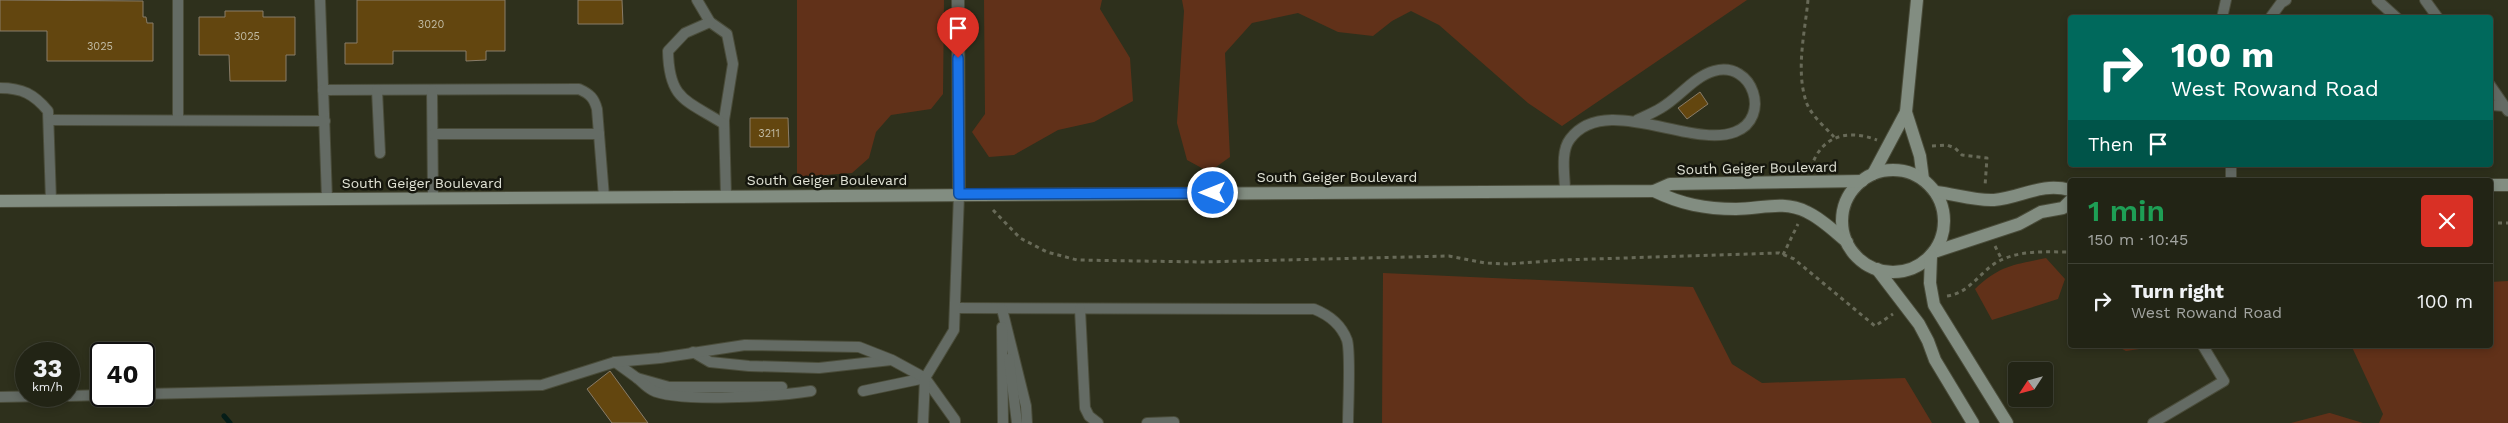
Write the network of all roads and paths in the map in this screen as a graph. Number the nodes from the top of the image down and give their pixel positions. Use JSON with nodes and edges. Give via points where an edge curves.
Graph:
{"nodes":[{"id":1,"x":178,"y":0,"type":"edge"},
{"id":2,"x":320,"y":0,"type":"edge"},
{"id":3,"x":697,"y":0,"type":"edge"},
{"id":4,"x":958,"y":0,"type":"edge"},
{"id":5,"x":1808,"y":0,"type":"edge"},
{"id":6,"x":1916,"y":0,"type":"edge"},
{"id":7,"x":2226,"y":0,"type":"edge"},
{"id":8,"x":2286,"y":0,"type":"edge"},
{"id":9,"x":2377,"y":0,"type":"edge"},
{"id":10,"x":2425,"y":0,"type":"edge"},
{"id":11,"x":2223,"y":15,"type":"edge"},
{"id":12,"x":2272,"y":15,"type":"edge"},
{"id":13,"x":2395,"y":15,"type":"edge"},
{"id":14,"x":2436,"y":15,"type":"edge"},
{"id":15,"x":710,"y":22,"type":"junction"},
{"id":16,"x":0,"y":88,"type":"edge"},
{"id":17,"x":323,"y":90,"type":"junction"},
{"id":18,"x":377,"y":90,"type":"junction"},
{"id":19,"x":432,"y":90,"type":"junction"},
{"id":20,"x":2493,"y":90,"type":"edge"},
{"id":21,"x":2493,"y":106,"type":"edge"},
{"id":22,"x":2506,"y":109,"type":"edge"},
{"id":23,"x":1906,"y":112,"type":"junction"},
{"id":24,"x":50,"y":120,"type":"junction"},
{"id":25,"x":178,"y":120,"type":"junction"},
{"id":26,"x":1637,"y":120,"type":"junction"},
{"id":27,"x":325,"y":121,"type":"junction"},
{"id":28,"x":724,"y":124,"type":"junction"},
{"id":29,"x":433,"y":134,"type":"junction"},
{"id":30,"x":598,"y":134,"type":"junction"},
{"id":31,"x":1834,"y":137,"type":"junction"},
{"id":32,"x":1890,"y":144,"type":"junction"},
{"id":33,"x":1917,"y":148,"type":"junction"},
{"id":34,"x":380,"y":153,"type":"dead end"},
{"id":35,"x":1873,"y":174,"type":"junction"},
{"id":36,"x":1923,"y":179,"type":"junction"},
{"id":37,"x":1862,"y":181,"type":"junction"},
{"id":38,"x":1811,"y":182,"type":"junction"},
{"id":39,"x":2508,"y":185,"type":"edge"},
{"id":40,"x":2493,"y":186,"type":"edge"},
{"id":41,"x":2068,"y":189,"type":"edge"},
{"id":42,"x":1565,"y":191,"type":"junction"},
{"id":43,"x":1654,"y":191,"type":"junction"},
{"id":44,"x":1936,"y":192,"type":"junction"},
{"id":45,"x":959,"y":194,"type":"junction"},
{"id":46,"x":978,"y":194,"type":"junction"},
{"id":47,"x":604,"y":196,"type":"junction"},
{"id":48,"x":726,"y":196,"type":"junction"},
{"id":49,"x":433,"y":198,"type":"junction"},
{"id":50,"x":327,"y":199,"type":"junction"},
{"id":51,"x":1984,"y":200,"type":"junction"},
{"id":52,"x":0,"y":201,"type":"edge"},
{"id":53,"x":50,"y":201,"type":"junction"},
{"id":54,"x":2068,"y":203,"type":"edge"},
{"id":55,"x":1804,"y":210,"type":"junction"},
{"id":56,"x":2493,"y":223,"type":"edge"},
{"id":57,"x":2508,"y":223,"type":"edge"},
{"id":58,"x":1989,"y":233,"type":"junction"},
{"id":59,"x":1848,"y":244,"type":"junction"},
{"id":60,"x":2068,"y":252,"type":"edge"},
{"id":61,"x":1933,"y":254,"type":"junction"},
{"id":62,"x":1783,"y":255,"type":"junction"},
{"id":63,"x":2002,"y":260,"type":"junction"},
{"id":64,"x":1877,"y":269,"type":"junction"},
{"id":65,"x":1932,"y":297,"type":"junction"},
{"id":66,"x":1906,"y":305,"type":"junction"},
{"id":67,"x":955,"y":308,"type":"junction"},
{"id":68,"x":1002,"y":308,"type":"junction"},
{"id":69,"x":1080,"y":309,"type":"junction"},
{"id":70,"x":2204,"y":348,"type":"edge"},
{"id":71,"x":693,"y":352,"type":"junction"},
{"id":72,"x":892,"y":360,"type":"junction"},
{"id":73,"x":615,"y":362,"type":"junction"},
{"id":74,"x":637,"y":378,"type":"junction"},
{"id":75,"x":925,"y":378,"type":"junction"},
{"id":76,"x":782,"y":387,"type":"dead end"},
{"id":77,"x":863,"y":390,"type":"dead end"},
{"id":78,"x":811,"y":392,"type":"dead end"},
{"id":79,"x":155,"y":394,"type":"edge"},
{"id":80,"x":15,"y":397,"type":"edge"},
{"id":81,"x":0,"y":398,"type":"edge"},
{"id":82,"x":1174,"y":422,"type":"dead end"},
{"id":83,"x":923,"y":423,"type":"edge"},
{"id":84,"x":955,"y":423,"type":"edge"},
{"id":85,"x":1003,"y":423,"type":"edge"},
{"id":86,"x":1017,"y":423,"type":"edge"},
{"id":87,"x":1028,"y":423,"type":"edge"},
{"id":88,"x":1098,"y":423,"type":"edge"},
{"id":89,"x":1147,"y":423,"type":"edge"},
{"id":90,"x":1348,"y":423,"type":"edge"},
{"id":91,"x":1973,"y":423,"type":"edge"},
{"id":92,"x":2007,"y":423,"type":"edge"},
{"id":93,"x":2153,"y":423,"type":"edge"}],
"edges":[{"from":1,"to":25,"type":"lane"},
{"from":2,"to":17,"type":"lane"},
{"from":3,"to":15,"type":"lane"},
{"from":4,"to":45,"type":"street"},
{"from":5,"to":31,"type":"path","via":[[1803,84],[1808,104]]},
{"from":6,"to":23,"type":"street"},
{"from":7,"to":11,"type":"lane"},
{"from":8,"to":12,"type":"lane"},
{"from":9,"to":13,"type":"lane"},
{"from":10,"to":14,"type":"lane"},
{"from":15,"to":28,"type":"lane","via":[[728,34],[733,64]]},
{"from":15,"to":28,"type":"lane","via":[[685,33],[668,51],[668,69],[673,88],[684,99]]},
{"from":16,"to":24,"type":"lane","via":[[28,92],[48,111]]},
{"from":17,"to":18,"type":"lane"},
{"from":17,"to":27,"type":"lane"},
{"from":18,"to":19,"type":"lane"},
{"from":18,"to":34,"type":"lane"},
{"from":19,"to":29,"type":"lane"},
{"from":19,"to":30,"type":"lane","via":[[579,90],[595,101]]},
{"from":20,"to":22,"type":"lane"},
{"from":21,"to":22,"type":"lane"},
{"from":23,"to":32,"type":"street"},
{"from":23,"to":33,"type":"street"},
{"from":24,"to":25,"type":"lane"},
{"from":24,"to":53,"type":"lane"},
{"from":25,"to":27,"type":"lane"},
{"from":26,"to":26,"type":"lane","via":[[1664,128],[1713,135],[1736,132],[1749,121],[1756,106],[1753,89],[1740,73],[1722,69],[1708,73],[1662,108]]},
{"from":26,"to":42,"type":"lane","via":[[1588,125],[1570,139],[1564,157]]},
{"from":27,"to":50,"type":"lane"},
{"from":28,"to":48,"type":"lane"},
{"from":29,"to":30,"type":"lane"},
{"from":29,"to":49,"type":"lane"},
{"from":30,"to":47,"type":"lane"},
{"from":31,"to":32,"type":"path","via":[[1862,134]]},
{"from":31,"to":38,"type":"path","via":[[1821,149],[1811,166]]},
{"from":32,"to":35,"type":"street"},
{"from":33,"to":36,"type":"street"},
{"from":33,"to":51,"type":"path","via":[[1947,145],[1962,155],[1987,158]]},
{"from":35,"to":36,"type":"street","via":[[1890,170],[1907,172]]},
{"from":35,"to":37,"type":"street"},
{"from":36,"to":44,"type":"street"},
{"from":37,"to":38,"type":"street","name":"South Geiger Boulevard"},
{"from":37,"to":59,"type":"street","via":[[1848,198],[1843,215]]},
{"from":38,"to":43,"type":"street","name":"South Geiger Boulevard","via":[[1670,184]]},
{"from":39,"to":40,"type":"street"},
{"from":41,"to":51,"type":"street","via":[[2056,186]]},
{"from":42,"to":43,"type":"street","name":"South Geiger Boulevard"},
{"from":42,"to":46,"type":"street","name":"South Geiger Boulevard"},
{"from":43,"to":55,"type":"street","name":"South Geiger Boulevard","via":[[1678,202],[1710,208],[1768,205]]},
{"from":44,"to":51,"type":"street"},
{"from":44,"to":61,"type":"street","via":[[1944,222],[1942,238]]},
{"from":45,"to":46,"type":"street","name":"South Geiger Boulevard"},
{"from":45,"to":48,"type":"street","name":"South Geiger Boulevard"},
{"from":45,"to":67,"type":"lane"},
{"from":46,"to":62,"type":"path","via":[[1020,238],[1047,252],[1077,260],[1202,262],[1449,256],[1508,264],[1760,252]]},
{"from":47,"to":48,"type":"street","name":"South Geiger Boulevard"},
{"from":47,"to":49,"type":"street","name":"South Geiger Boulevard"},
{"from":49,"to":50,"type":"street","name":"South Geiger Boulevard"},
{"from":50,"to":53,"type":"street","name":"South Geiger Boulevard"},
{"from":52,"to":53,"type":"street","name":"South Geiger Boulevard"},
{"from":54,"to":58,"type":"street","via":[[2063,208],[2040,212],[2019,224]]},
{"from":55,"to":59,"type":"street","name":"South Geiger Boulevard"},
{"from":55,"to":62,"type":"path"},
{"from":56,"to":57,"type":"path"},
{"from":58,"to":61,"type":"street"},
{"from":58,"to":63,"type":"path"},
{"from":59,"to":64,"type":"street","via":[[1863,262]]},
{"from":60,"to":63,"type":"path","via":[[2042,251]]},
{"from":61,"to":64,"type":"street","via":[[1908,270],[1892,272]]},
{"from":61,"to":65,"type":"street"},
{"from":62,"to":66,"type":"path","via":[[1794,259],[1875,326]]},
{"from":63,"to":65,"type":"path","via":[[1957,295]]},
{"from":64,"to":66,"type":"street"},
{"from":65,"to":92,"type":"street"},
{"from":66,"to":91,"type":"street"},
{"from":67,"to":68,"type":"lane"},
{"from":67,"to":75,"type":"lane","via":[[954,330]]},
{"from":68,"to":69,"type":"lane"},
{"from":68,"to":85,"type":"lane"},
{"from":68,"to":86,"type":"lane"},
{"from":68,"to":87,"type":"lane"},
{"from":69,"to":88,"type":"lane","via":[[1085,408]]},
{"from":69,"to":90,"type":"lane","via":[[1320,311],[1338,324],[1348,342]]},
{"from":70,"to":93,"type":"lane","via":[[2224,382]]},
{"from":71,"to":72,"type":"lane","via":[[746,345],[859,347]]},
{"from":71,"to":72,"type":"lane","via":[[710,362],[749,366],[819,368]]},
{"from":71,"to":73,"type":"lane"},
{"from":72,"to":75,"type":"lane"},
{"from":73,"to":74,"type":"lane"},
{"from":73,"to":79,"type":"lane","via":[[542,385]]},
{"from":74,"to":76,"type":"lane","via":[[669,387]]},
{"from":74,"to":78,"type":"lane","via":[[652,390],[678,397],[782,396]]},
{"from":75,"to":77,"type":"lane"},
{"from":75,"to":83,"type":"lane"},
{"from":75,"to":84,"type":"lane"},
{"from":80,"to":81,"type":"lane"},
{"from":82,"to":89,"type":"lane"}]}
